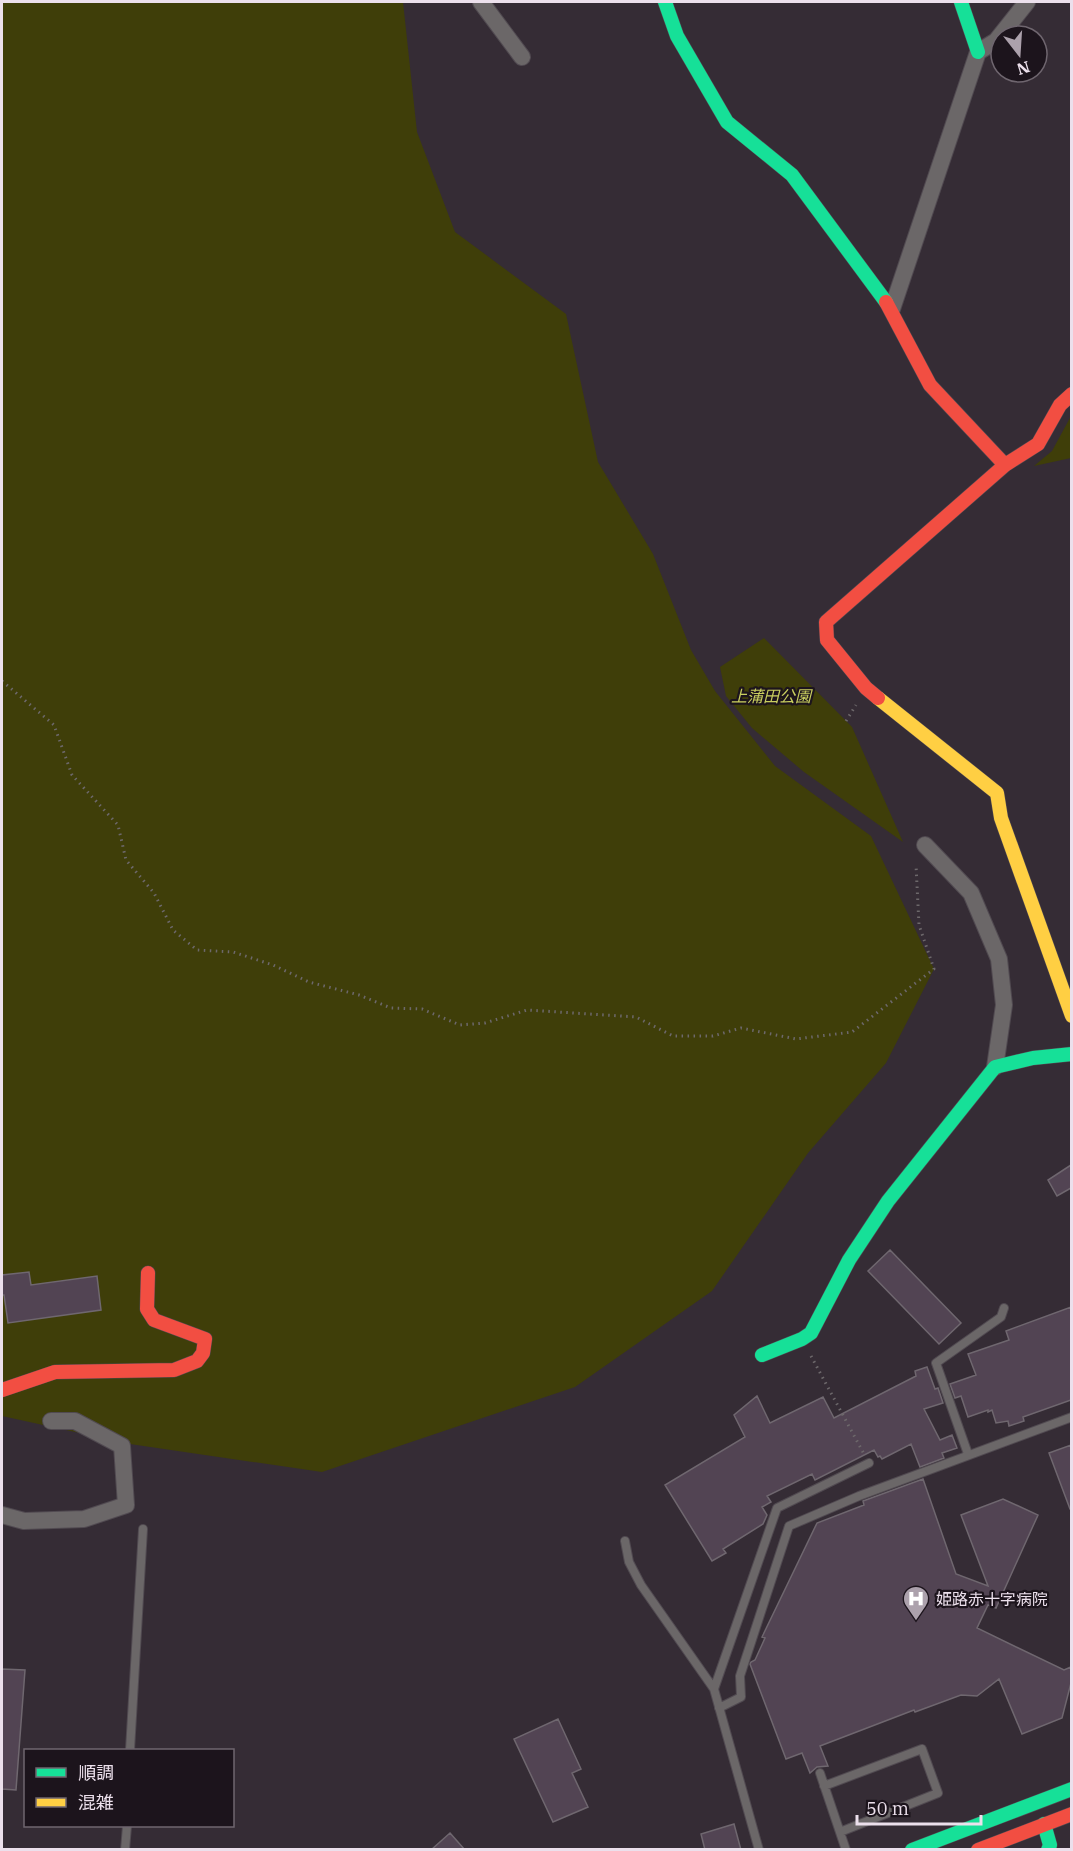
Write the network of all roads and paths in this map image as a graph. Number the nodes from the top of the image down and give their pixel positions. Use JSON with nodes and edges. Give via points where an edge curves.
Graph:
{"nodes":[{"id":1,"x":481,"y":2,"type":"edge"},
{"id":2,"x":665,"y":2,"type":"edge"},
{"id":3,"x":961,"y":2,"type":"edge"},
{"id":4,"x":1026,"y":2,"type":"edge"},
{"id":5,"x":978,"y":52,"type":"junction"},
{"id":6,"x":522,"y":57,"type":"dead end"},
{"id":7,"x":892,"y":309,"type":"junction"},
{"id":8,"x":1071,"y":394,"type":"edge"},
{"id":9,"x":1005,"y":465,"type":"junction"},
{"id":10,"x":2,"y":681,"type":"edge"},
{"id":11,"x":925,"y":844,"type":"dead end"},
{"id":12,"x":916,"y":865,"type":"dead end"},
{"id":13,"x":1071,"y":1016,"type":"edge"},
{"id":14,"x":1071,"y":1054,"type":"edge"},
{"id":15,"x":995,"y":1067,"type":"junction"},
{"id":16,"x":148,"y":1273,"type":"dead end"},
{"id":17,"x":1005,"y":1308,"type":"dead end"},
{"id":18,"x":802,"y":1339,"type":"junction"},
{"id":19,"x":762,"y":1355,"type":"dead end"},
{"id":20,"x":2,"y":1390,"type":"edge"},
{"id":21,"x":1071,"y":1417,"type":"edge"},
{"id":22,"x":51,"y":1421,"type":"dead end"},
{"id":23,"x":968,"y":1454,"type":"junction"},
{"id":24,"x":869,"y":1463,"type":"joint"},
{"id":25,"x":2,"y":1515,"type":"edge"},
{"id":26,"x":143,"y":1529,"type":"dead end"},
{"id":27,"x":625,"y":1541,"type":"dead end"},
{"id":28,"x":714,"y":1689,"type":"junction"},
{"id":29,"x":719,"y":1708,"type":"junction"},
{"id":30,"x":130,"y":1749,"type":"edge"},
{"id":31,"x":820,"y":1773,"type":"dead end"},
{"id":32,"x":824,"y":1786,"type":"junction"},
{"id":33,"x":1071,"y":1789,"type":"edge"},
{"id":34,"x":1071,"y":1814,"type":"edge"},
{"id":35,"x":1044,"y":1824,"type":"junction"},
{"id":36,"x":127,"y":1827,"type":"edge"},
{"id":37,"x":840,"y":1832,"type":"junction"},
{"id":38,"x":125,"y":1850,"type":"edge"},
{"id":39,"x":759,"y":1850,"type":"edge"},
{"id":40,"x":846,"y":1850,"type":"edge"},
{"id":41,"x":912,"y":1850,"type":"edge"},
{"id":42,"x":978,"y":1850,"type":"edge"},
{"id":43,"x":1048,"y":1850,"type":"edge"}],
"edges":[{"from":1,"to":6,"type":"street"},
{"from":2,"to":7,"type":"main road","via":[[677,36],[726,122],[792,175]]},
{"from":3,"to":5,"type":"main road"},
{"from":4,"to":5,"type":"street","via":[[996,41]]},
{"from":5,"to":7,"type":"street"},
{"from":7,"to":9,"type":"main road","via":[[930,385]]},
{"from":8,"to":9,"type":"main road","via":[[1060,405],[1038,444]]},
{"from":9,"to":13,"type":"main road","via":[[826,622],[827,640],[866,688],[997,793],[1001,818]]},
{"from":10,"to":12,"type":"path","via":[[54,725],[72,775],[118,825],[126,860],[154,892],[173,930],[197,950],[233,952],[309,982],[391,1008],[422,1009],[460,1025],[485,1023],[527,1010],[636,1017],[673,1036],[713,1036],[741,1028],[796,1039],[852,1032],[934,969],[919,925]]},
{"from":11,"to":15,"type":"street","via":[[971,892],[999,959],[1004,1005]]},
{"from":14,"to":15,"type":"main road","via":[[1046,1055]]},
{"from":15,"to":18,"type":"main road","via":[[888,1201],[849,1260],[811,1333]]},
{"from":16,"to":20,"type":"main road","via":[[147,1309],[154,1320],[205,1339],[205,1352],[193,1365],[174,1370],[55,1372]]},
{"from":17,"to":23,"type":"lane","via":[[1001,1317],[936,1363]]},
{"from":18,"to":19,"type":"main road"},
{"from":18,"to":24,"type":"path"},
{"from":21,"to":23,"type":"lane"},
{"from":22,"to":25,"type":"street","via":[[75,1421],[122,1446],[126,1504],[84,1520],[24,1521]]},
{"from":23,"to":29,"type":"lane","via":[[789,1526],[740,1676],[741,1697]]},
{"from":24,"to":28,"type":"lane","via":[[777,1508]]},
{"from":26,"to":30,"type":"lane"},
{"from":27,"to":28,"type":"lane","via":[[629,1562],[641,1585]]},
{"from":28,"to":29,"type":"lane"},
{"from":29,"to":39,"type":"lane"},
{"from":31,"to":32,"type":"lane"},
{"from":32,"to":37,"type":"lane"},
{"from":32,"to":37,"type":"lane","via":[[922,1749],[938,1793]]},
{"from":33,"to":41,"type":"main road"},
{"from":34,"to":35,"type":"main road"},
{"from":35,"to":42,"type":"main road"},
{"from":35,"to":43,"type":"main road"},
{"from":36,"to":38,"type":"lane"},
{"from":37,"to":40,"type":"lane"}]}
